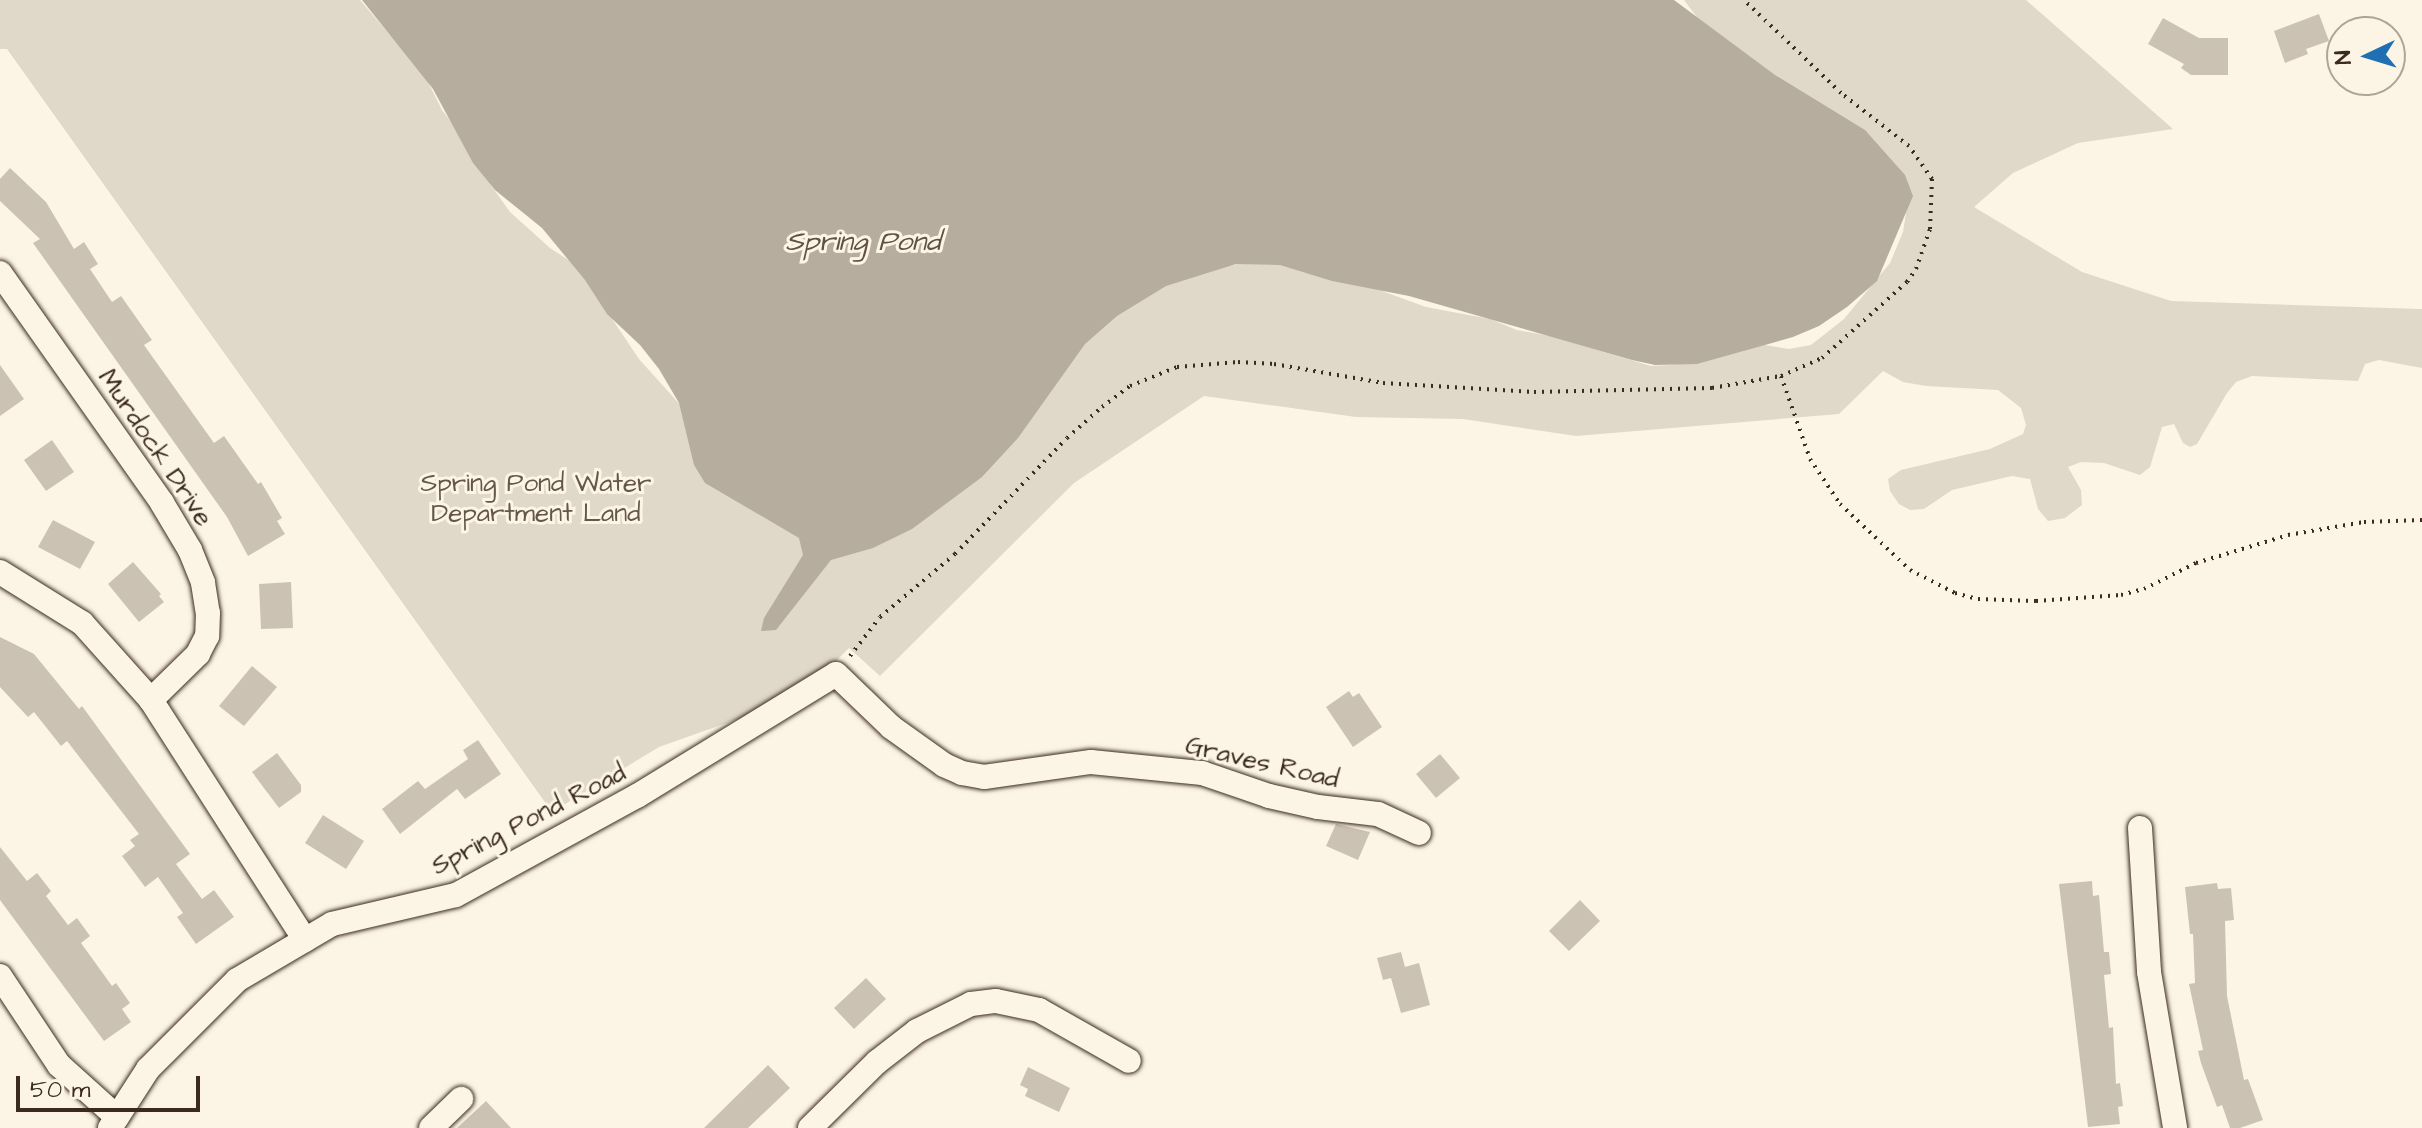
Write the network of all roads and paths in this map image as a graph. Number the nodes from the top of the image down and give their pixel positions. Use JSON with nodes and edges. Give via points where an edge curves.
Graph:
{"nodes":[{"id":1,"x":1744,"y":0,"type":"edge"},
{"id":2,"x":0,"y":273,"type":"edge"},
{"id":3,"x":1781,"y":376,"type":"junction"},
{"id":4,"x":2422,"y":520,"type":"edge"},
{"id":5,"x":0,"y":572,"type":"edge"},
{"id":6,"x":836,"y":674,"type":"junction"},
{"id":7,"x":151,"y":700,"type":"junction"},
{"id":8,"x":2140,"y":828,"type":"dead end"},
{"id":9,"x":1419,"y":833,"type":"dead end"},
{"id":10,"x":305,"y":940,"type":"junction"},
{"id":11,"x":0,"y":976,"type":"edge"},
{"id":12,"x":1129,"y":1061,"type":"dead end"},
{"id":13,"x":461,"y":1099,"type":"dead end"},
{"id":14,"x":114,"y":1122,"type":"edge"},
{"id":15,"x":431,"y":1128,"type":"edge"},
{"id":16,"x":810,"y":1128,"type":"edge"},
{"id":17,"x":2175,"y":1128,"type":"edge"}],
"edges":[{"from":1,"to":3,"type":"path","via":[[1841,93],[1909,146],[1932,179],[1930,229],[1907,282],[1822,358]]},
{"from":2,"to":7,"type":"street","name":"Murdock Drive","via":[[162,503],[203,583],[207,636],[198,654]]},
{"from":3,"to":4,"type":"path","via":[[1810,459],[1840,504],[1910,570],[1978,599],[2121,595],[2196,563],[2288,535],[2364,522]]},
{"from":3,"to":6,"type":"path","via":[[1712,388],[1534,392],[1373,382],[1274,364],[1177,367],[1130,386],[1067,438],[955,554],[880,617]]},
{"from":5,"to":7,"type":"street","via":[[82,623]]},
{"from":6,"to":9,"type":"street","name":"Graves Road","via":[[891,727],[962,773],[984,777],[1091,762],[1202,773],[1269,796],[1378,814]]},
{"from":6,"to":10,"type":"street","name":"Spring Pond Road","via":[[637,796],[456,895],[332,924]]},
{"from":7,"to":10,"type":"street"},
{"from":8,"to":17,"type":"street","via":[[2149,972]]},
{"from":10,"to":14,"type":"street","name":"Spring Pond Road","via":[[237,980],[148,1069]]},
{"from":11,"to":14,"type":"street","via":[[59,1065]]},
{"from":12,"to":16,"type":"street","via":[[1019,1003],[971,1004],[917,1031]]},
{"from":13,"to":15,"type":"street"}]}
